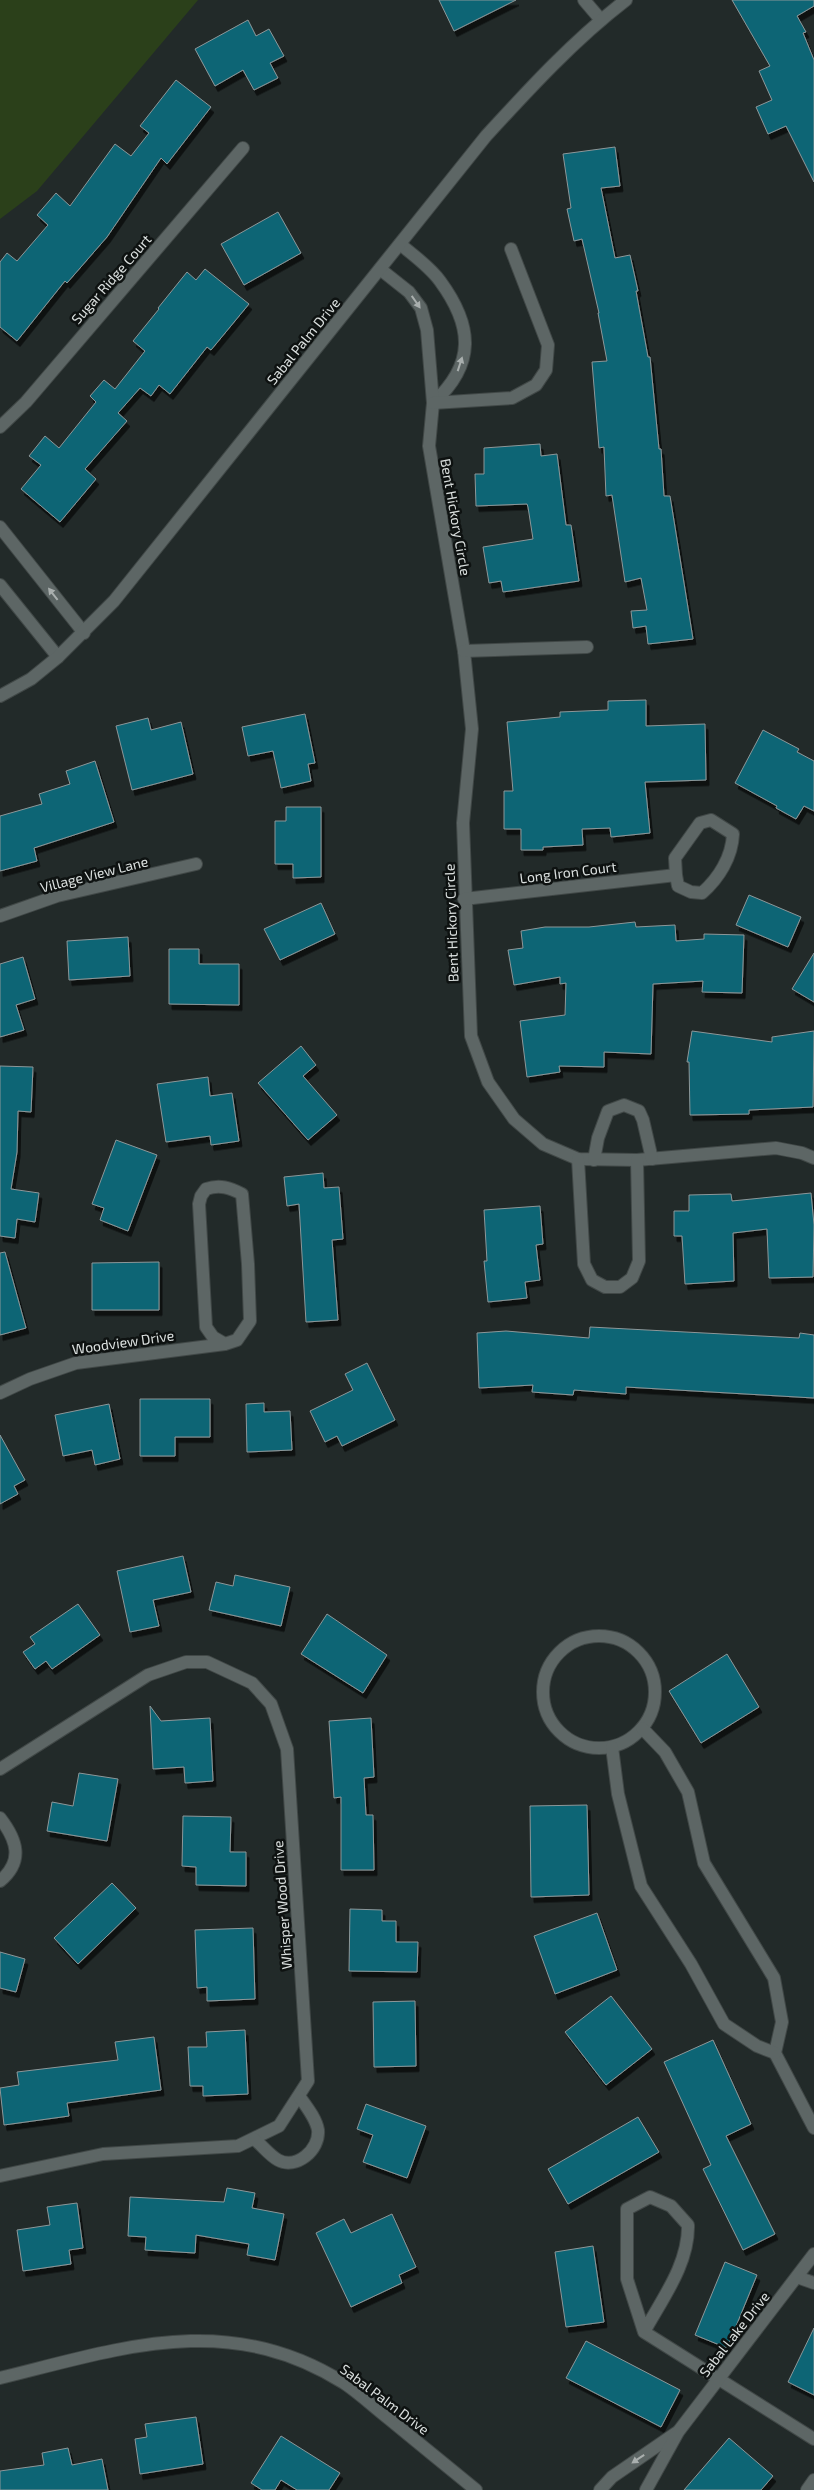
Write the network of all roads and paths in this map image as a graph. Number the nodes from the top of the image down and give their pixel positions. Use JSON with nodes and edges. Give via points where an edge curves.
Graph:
{"nodes":[{"id":1,"x":584,"y":0,"type":"edge"},
{"id":2,"x":626,"y":0,"type":"edge"},
{"id":3,"x":600,"y":20,"type":"junction"},
{"id":4,"x":242,"y":148,"type":"dead end"},
{"id":5,"x":400,"y":244,"type":"junction"},
{"id":6,"x":511,"y":249,"type":"dead end"},
{"id":7,"x":380,"y":269,"type":"junction"},
{"id":8,"x":433,"y":403,"type":"junction"},
{"id":9,"x":0,"y":427,"type":"edge"},
{"id":10,"x":0,"y":527,"type":"edge"},
{"id":11,"x":0,"y":585,"type":"edge"},
{"id":12,"x":84,"y":633,"type":"junction"},
{"id":13,"x":586,"y":647,"type":"dead end"},
{"id":14,"x":464,"y":651,"type":"junction"},
{"id":15,"x":58,"y":657,"type":"junction"},
{"id":16,"x":0,"y":696,"type":"edge"},
{"id":17,"x":196,"y":864,"type":"dead end"},
{"id":18,"x":676,"y":875,"type":"junction"},
{"id":19,"x":464,"y":899,"type":"junction"},
{"id":20,"x":0,"y":916,"type":"edge"},
{"id":21,"x":814,"y":1158,"type":"edge"},
{"id":22,"x":578,"y":1159,"type":"junction"},
{"id":23,"x":652,"y":1159,"type":"junction"},
{"id":24,"x":594,"y":1160,"type":"junction"},
{"id":25,"x":637,"y":1160,"type":"junction"},
{"id":26,"x":225,"y":1344,"type":"junction"},
{"id":27,"x":0,"y":1393,"type":"edge"},
{"id":28,"x":642,"y":1728,"type":"junction"},
{"id":29,"x":612,"y":1747,"type":"junction"},
{"id":30,"x":0,"y":1769,"type":"edge"},
{"id":31,"x":0,"y":1818,"type":"edge"},
{"id":32,"x":0,"y":1881,"type":"edge"},
{"id":33,"x":774,"y":2053,"type":"junction"},
{"id":34,"x":299,"y":2096,"type":"junction"},
{"id":35,"x":814,"y":2128,"type":"edge"},
{"id":36,"x":254,"y":2139,"type":"junction"},
{"id":37,"x":0,"y":2176,"type":"edge"},
{"id":38,"x":814,"y":2254,"type":"edge"},
{"id":39,"x":797,"y":2277,"type":"junction"},
{"id":40,"x":814,"y":2283,"type":"edge"},
{"id":41,"x":644,"y":2332,"type":"junction"},
{"id":42,"x":0,"y":2378,"type":"edge"},
{"id":43,"x":718,"y":2380,"type":"junction"},
{"id":44,"x":678,"y":2432,"type":"junction"},
{"id":45,"x":814,"y":2439,"type":"edge"},
{"id":46,"x":814,"y":2480,"type":"edge"},
{"id":47,"x":476,"y":2490,"type":"edge"},
{"id":48,"x":600,"y":2490,"type":"edge"},
{"id":49,"x":646,"y":2490,"type":"edge"},
{"id":50,"x":807,"y":2490,"type":"edge"}],
"edges":[{"from":1,"to":3,"type":"street"},
{"from":2,"to":3,"type":"street","name":"Sabal Palm Drive"},
{"from":3,"to":5,"type":"street","name":"Sabal Palm Drive","via":[[540,77],[486,136]]},
{"from":4,"to":9,"type":"street","name":"Sugar Ridge Court","via":[[26,402]]},
{"from":5,"to":7,"type":"street","name":"Sabal Palm Drive"},
{"from":8,"to":5,"type":"street","one_way":true,"via":[[450,388],[460,369],[466,345],[458,310],[439,280]]},
{"from":6,"to":8,"type":"street","via":[[548,345],[546,370],[536,385],[512,398]]},
{"from":7,"to":8,"type":"street","name":"Bent Hickory Circle","one_way":true,"via":[[410,292],[421,308],[427,330]]},
{"from":7,"to":12,"type":"street","name":"Sabal Palm Drive","via":[[146,563]]},
{"from":8,"to":14,"type":"street","name":"Bent Hickory Circle","via":[[428,446]]},
{"from":12,"to":10,"type":"street","one_way":true},
{"from":11,"to":15,"type":"street"},
{"from":12,"to":15,"type":"street","name":"Sabal Palm Drive"},
{"from":13,"to":14,"type":"street"},
{"from":14,"to":19,"type":"street","name":"Bent Hickory Circle","via":[[472,729],[463,823]]},
{"from":15,"to":16,"type":"street","name":"Sabal Palm Drive","via":[[31,679]]},
{"from":17,"to":20,"type":"street","name":"Village View Lane","via":[[57,896]]},
{"from":18,"to":18,"type":"street","via":[[678,886],[702,893],[715,882],[732,848],[733,834],[710,820],[700,823],[675,858]]},
{"from":18,"to":19,"type":"street","name":"Long Iron Court"},
{"from":19,"to":22,"type":"street","name":"Bent Hickory Circle","via":[[471,1036],[488,1082],[514,1119],[543,1144]]},
{"from":21,"to":23,"type":"street","name":"Bent Hickory Circle","via":[[776,1148]]},
{"from":22,"to":24,"type":"street","name":"Bent Hickory Circle"},
{"from":22,"to":25,"type":"street","via":[[584,1264],[592,1280],[605,1288],[620,1288],[632,1278],[639,1261]]},
{"from":23,"to":24,"type":"street","via":[[639,1111],[624,1105],[608,1111]]},
{"from":23,"to":25,"type":"street","name":"Bent Hickory Circle"},
{"from":24,"to":25,"type":"street","name":"Bent Hickory Circle"},
{"from":26,"to":26,"type":"street","via":[[213,1337],[206,1327],[199,1204],[206,1189],[220,1186],[242,1194],[250,1321],[237,1340]]},
{"from":26,"to":27,"type":"street","name":"Woodview Drive","via":[[76,1363]]},
{"from":28,"to":29,"type":"street","via":[[629,1740]]},
{"from":28,"to":29,"type":"street","via":[[652,1712],[655,1694],[654,1676],[646,1660],[634,1647],[618,1638],[601,1635],[583,1637],[567,1645],[553,1658],[544,1676],[542,1696],[547,1715],[558,1731],[574,1743],[593,1748]]},
{"from":28,"to":33,"type":"street","via":[[665,1752],[688,1792],[704,1862],[774,1978],[782,2022]]},
{"from":29,"to":33,"type":"street","via":[[618,1794],[641,1886],[691,1964],[724,2024]]},
{"from":30,"to":34,"type":"street","name":"Whisper Wood Drive","via":[[148,1675],[186,1662],[207,1662],[252,1683],[271,1704],[287,1749],[308,2081]]},
{"from":31,"to":32,"type":"street","via":[[17,1850],[12,1869]]},
{"from":33,"to":35,"type":"street"},
{"from":34,"to":36,"type":"street","name":"Whisper Wood Drive","via":[[279,2126]]},
{"from":34,"to":36,"type":"street","via":[[318,2130],[306,2157],[292,2162],[278,2160]]},
{"from":36,"to":37,"type":"street","name":"Whisper Wood Drive","via":[[238,2146],[103,2154]]},
{"from":38,"to":39,"type":"street","name":"Sabal Lake Drive"},
{"from":39,"to":40,"type":"street"},
{"from":39,"to":43,"type":"street","name":"Sabal Lake Drive"},
{"from":41,"to":41,"type":"street","via":[[628,2279],[627,2209],[650,2197],[671,2206],[688,2225],[688,2242],[678,2270]]},
{"from":41,"to":43,"type":"street"},
{"from":42,"to":47,"type":"street","name":"Sabal Palm Drive","via":[[132,2346],[183,2341],[242,2343],[298,2358],[345,2383]]},
{"from":43,"to":44,"type":"street","name":"Sabal Lake Drive"},
{"from":43,"to":45,"type":"street"},
{"from":44,"to":48,"type":"street","name":"Sabal Lake Drive","one_way":true,"via":[[612,2477]]},
{"from":44,"to":49,"type":"street","name":"Sabal Lake Drive"},
{"from":46,"to":50,"type":"street"}]}
